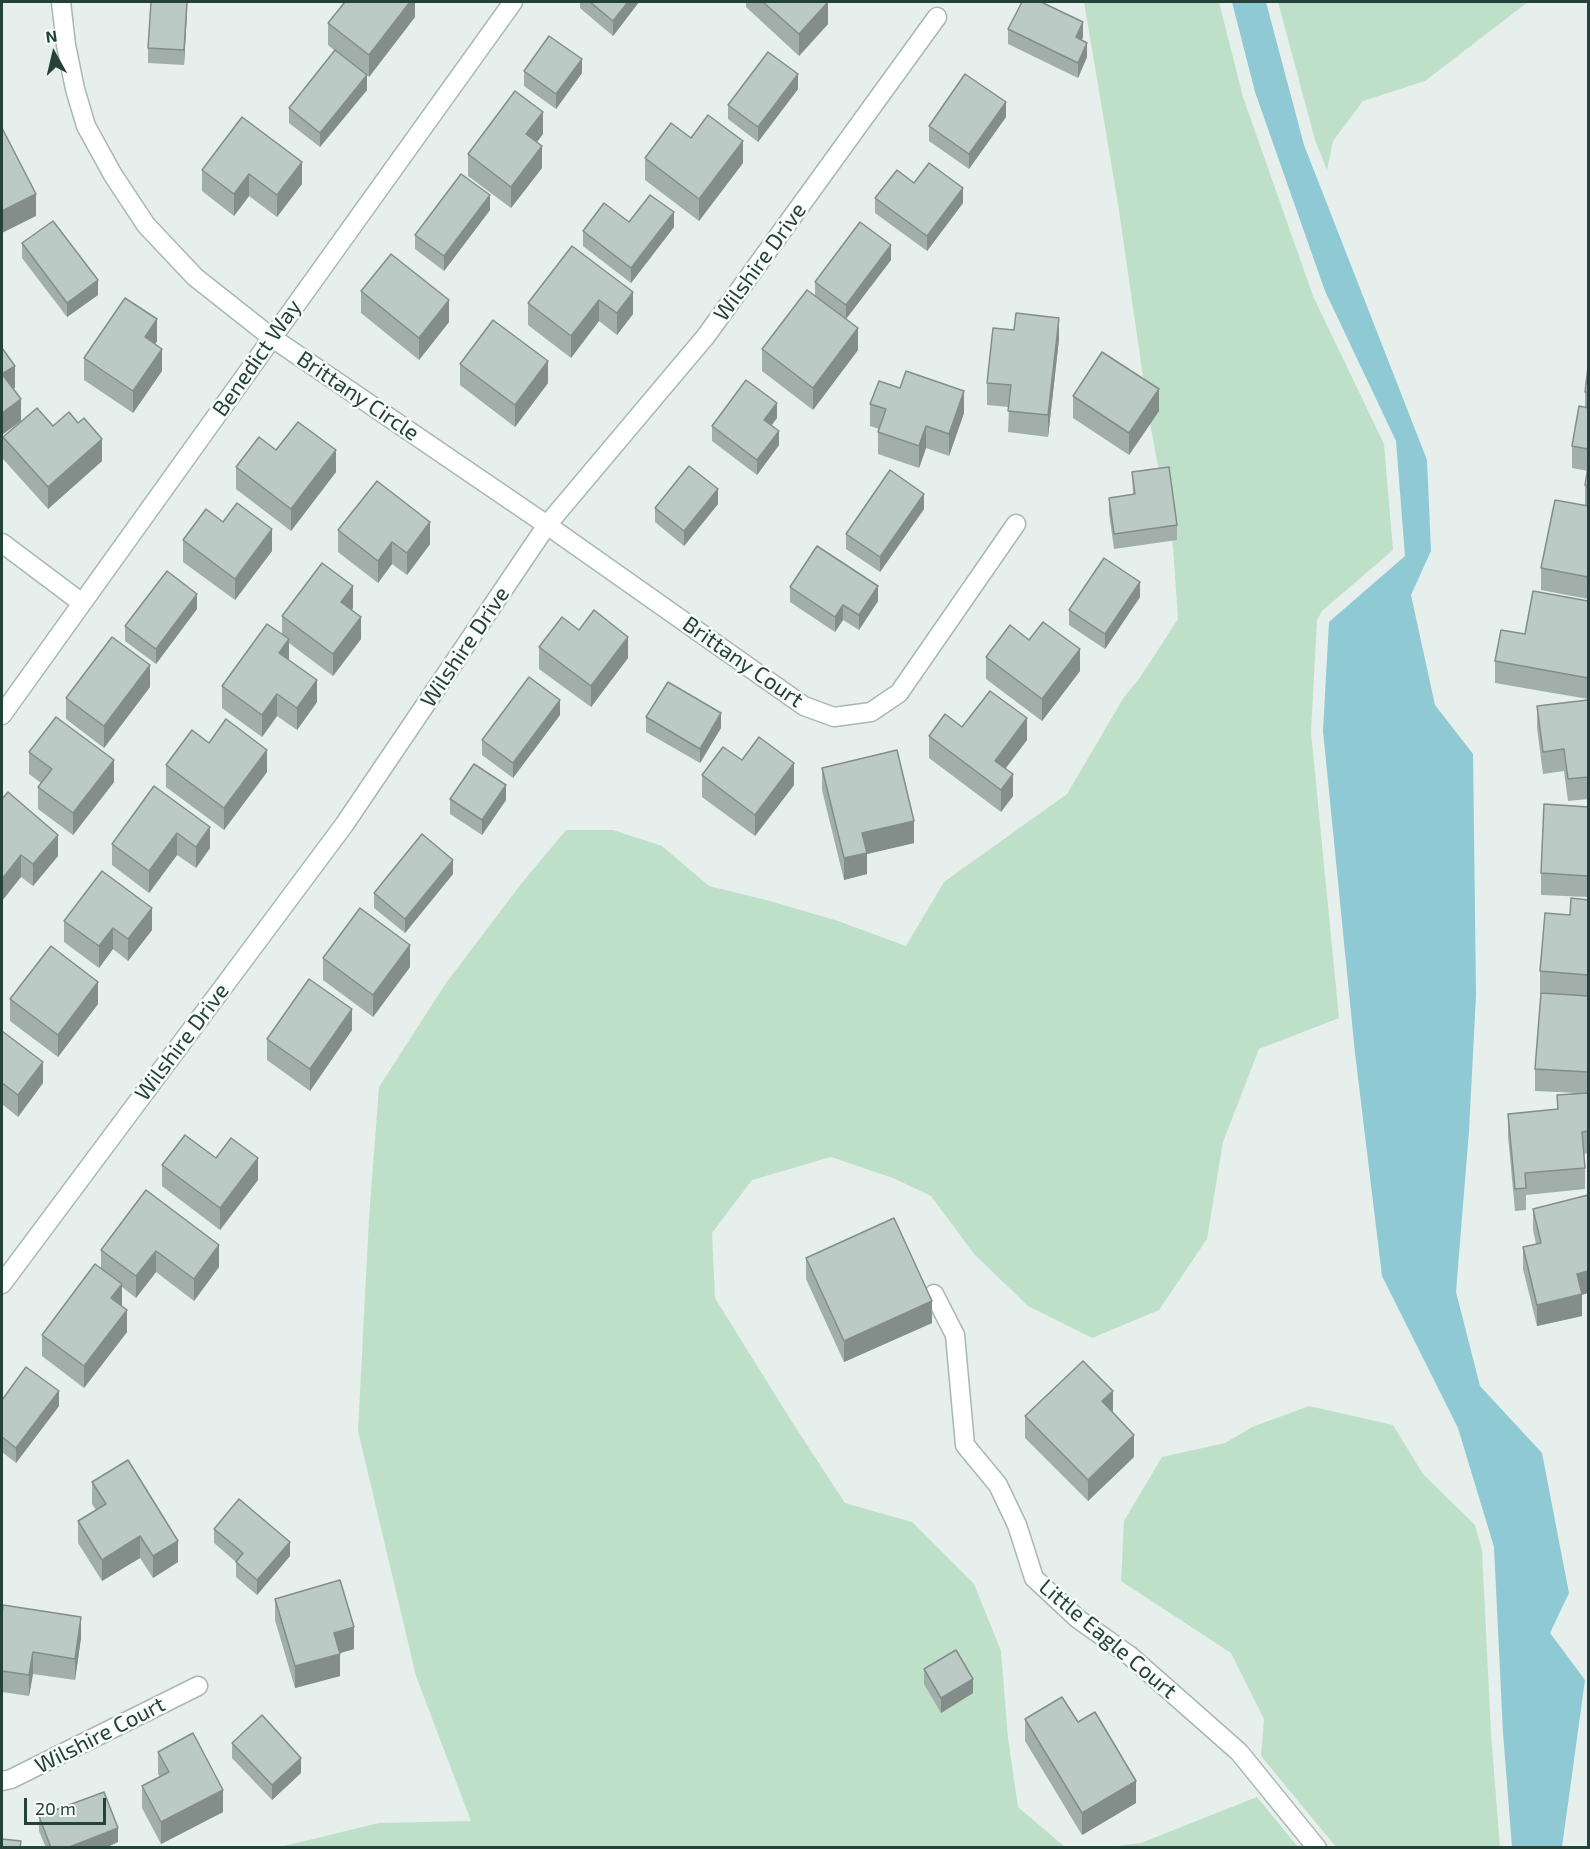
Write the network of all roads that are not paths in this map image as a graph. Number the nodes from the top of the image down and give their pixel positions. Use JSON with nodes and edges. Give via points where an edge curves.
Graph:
{"nodes":[{"id":1,"x":61,"y":2,"type":"edge"},
{"id":2,"x":513,"y":2,"type":"edge"},
{"id":3,"x":937,"y":17,"type":"dead end"},
{"id":4,"x":271,"y":337,"type":"junction"},
{"id":5,"x":1016,"y":524,"type":"dead end"},
{"id":6,"x":547,"y":525,"type":"junction"},
{"id":7,"x":2,"y":543,"type":"edge"},
{"id":8,"x":82,"y":603,"type":"junction"},
{"id":9,"x":2,"y":715,"type":"edge"},
{"id":10,"x":2,"y":1284,"type":"edge"},
{"id":11,"x":934,"y":1294,"type":"dead end"},
{"id":12,"x":198,"y":1686,"type":"dead end"},
{"id":13,"x":2,"y":1781,"type":"edge"},
{"id":14,"x":1317,"y":1848,"type":"edge"}],
"edges":[{"from":1,"to":4,"type":"street","name":"Brittany Circle","via":[[66,45],[86,126],[113,175],[146,225],[195,277]]},
{"from":2,"to":4,"type":"street","name":"Benedict Way"},
{"from":3,"to":6,"type":"street","name":"Wilshire Drive","via":[[706,336]]},
{"from":4,"to":6,"type":"street","name":"Brittany Circle"},
{"from":4,"to":8,"type":"street","name":"Benedict Way"},
{"from":5,"to":6,"type":"street","name":"Brittany Court","via":[[899,693],[871,712],[834,717],[804,706]]},
{"from":6,"to":10,"type":"street","name":"Wilshire Drive","via":[[344,825]]},
{"from":7,"to":8,"type":"street"},
{"from":8,"to":9,"type":"street","name":"Benedict Way"},
{"from":11,"to":14,"type":"street","name":"Little Eagle Court","via":[[955,1335],[965,1445],[998,1485],[1017,1525],[1034,1578],[1239,1752]]},
{"from":12,"to":13,"type":"street","name":"Wilshire Court"}]}
